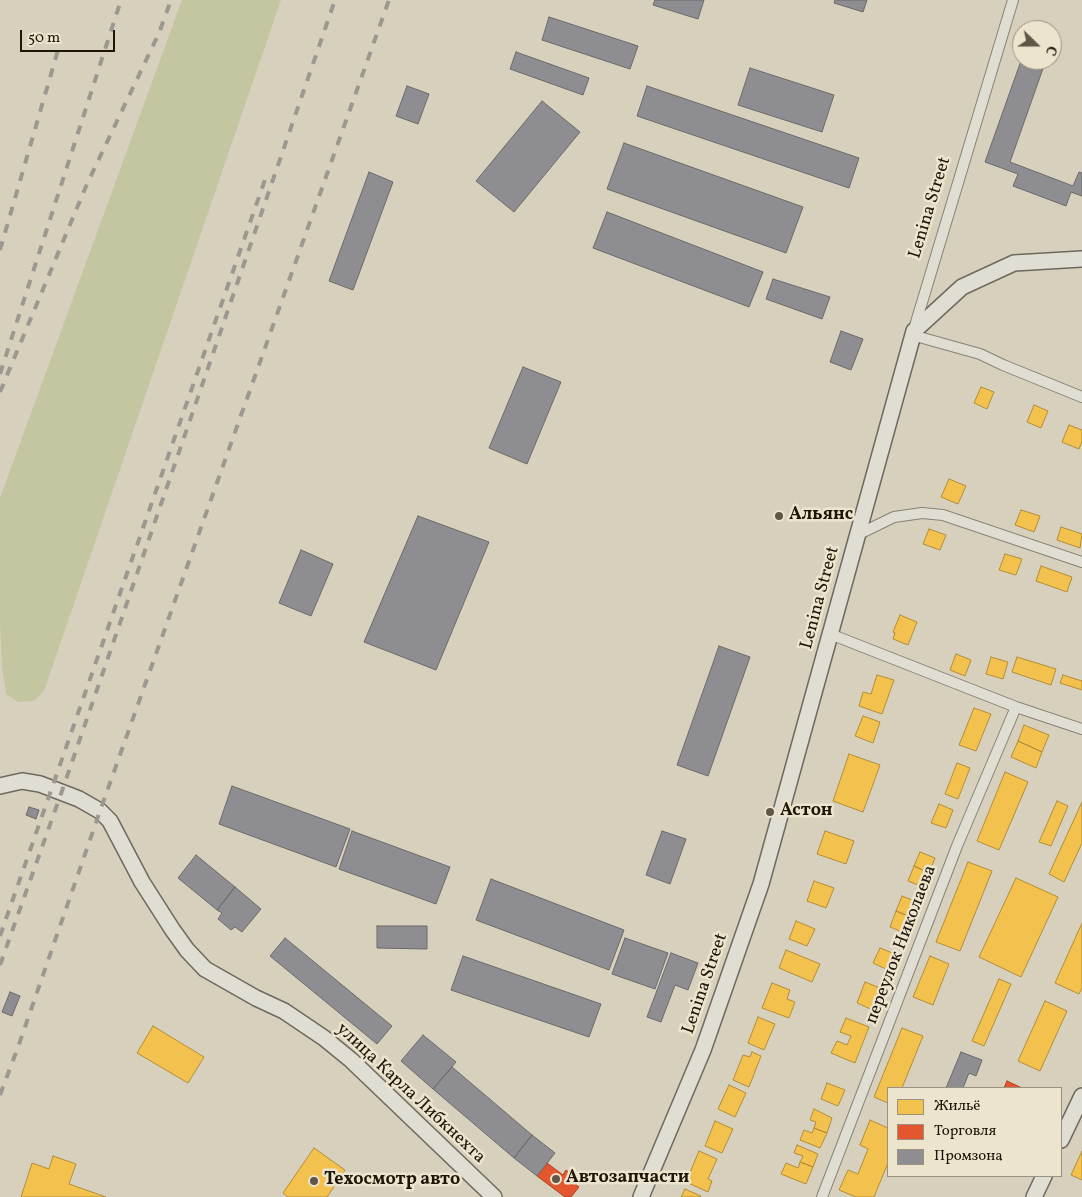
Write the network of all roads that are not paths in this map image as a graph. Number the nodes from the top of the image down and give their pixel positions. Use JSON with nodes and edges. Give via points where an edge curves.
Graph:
{"nodes":[{"id":1,"x":1014,"y":0,"type":"edge"},
{"id":2,"x":1082,"y":259,"type":"edge"},
{"id":3,"x":913,"y":333,"type":"junction"},
{"id":4,"x":1082,"y":397,"type":"edge"},
{"id":5,"x":857,"y":535,"type":"junction"},
{"id":6,"x":1082,"y":562,"type":"edge"},
{"id":7,"x":830,"y":634,"type":"junction"},
{"id":8,"x":1016,"y":706,"type":"junction"},
{"id":9,"x":1082,"y":729,"type":"edge"},
{"id":10,"x":0,"y":786,"type":"edge"},
{"id":11,"x":1082,"y":1096,"type":"edge"},
{"id":12,"x":1062,"y":1138,"type":"edge"},
{"id":13,"x":1044,"y":1177,"type":"edge"},
{"id":14,"x":494,"y":1197,"type":"edge"},
{"id":15,"x":641,"y":1197,"type":"edge"},
{"id":16,"x":822,"y":1197,"type":"edge"},
{"id":17,"x":1034,"y":1197,"type":"edge"}],
"edges":[{"from":1,"to":3,"type":"street","name":"Lenina Street"},
{"from":2,"to":3,"type":"main road","via":[[1014,263],[962,287]]},
{"from":3,"to":4,"type":"street","via":[[980,354]]},
{"from":3,"to":5,"type":"main road","name":"Lenina Street"},
{"from":5,"to":6,"type":"street","via":[[894,518],[922,513],[944,515]]},
{"from":5,"to":7,"type":"main road","name":"Lenina Street"},
{"from":7,"to":8,"type":"street"},
{"from":7,"to":15,"type":"main road","name":"Lenina Street","via":[[761,884],[703,1050]]},
{"from":8,"to":9,"type":"street"},
{"from":8,"to":16,"type":"street","name":"переулок Николаева","via":[[957,846]]},
{"from":10,"to":14,"type":"main road","name":"улица Карла Либкнехта","via":[[22,781],[40,784],[62,791],[100,811],[110,821],[142,882],[172,928],[205,969],[284,1011],[324,1038]]},
{"from":11,"to":12,"type":"main road"},
{"from":13,"to":17,"type":"main road"}]}
